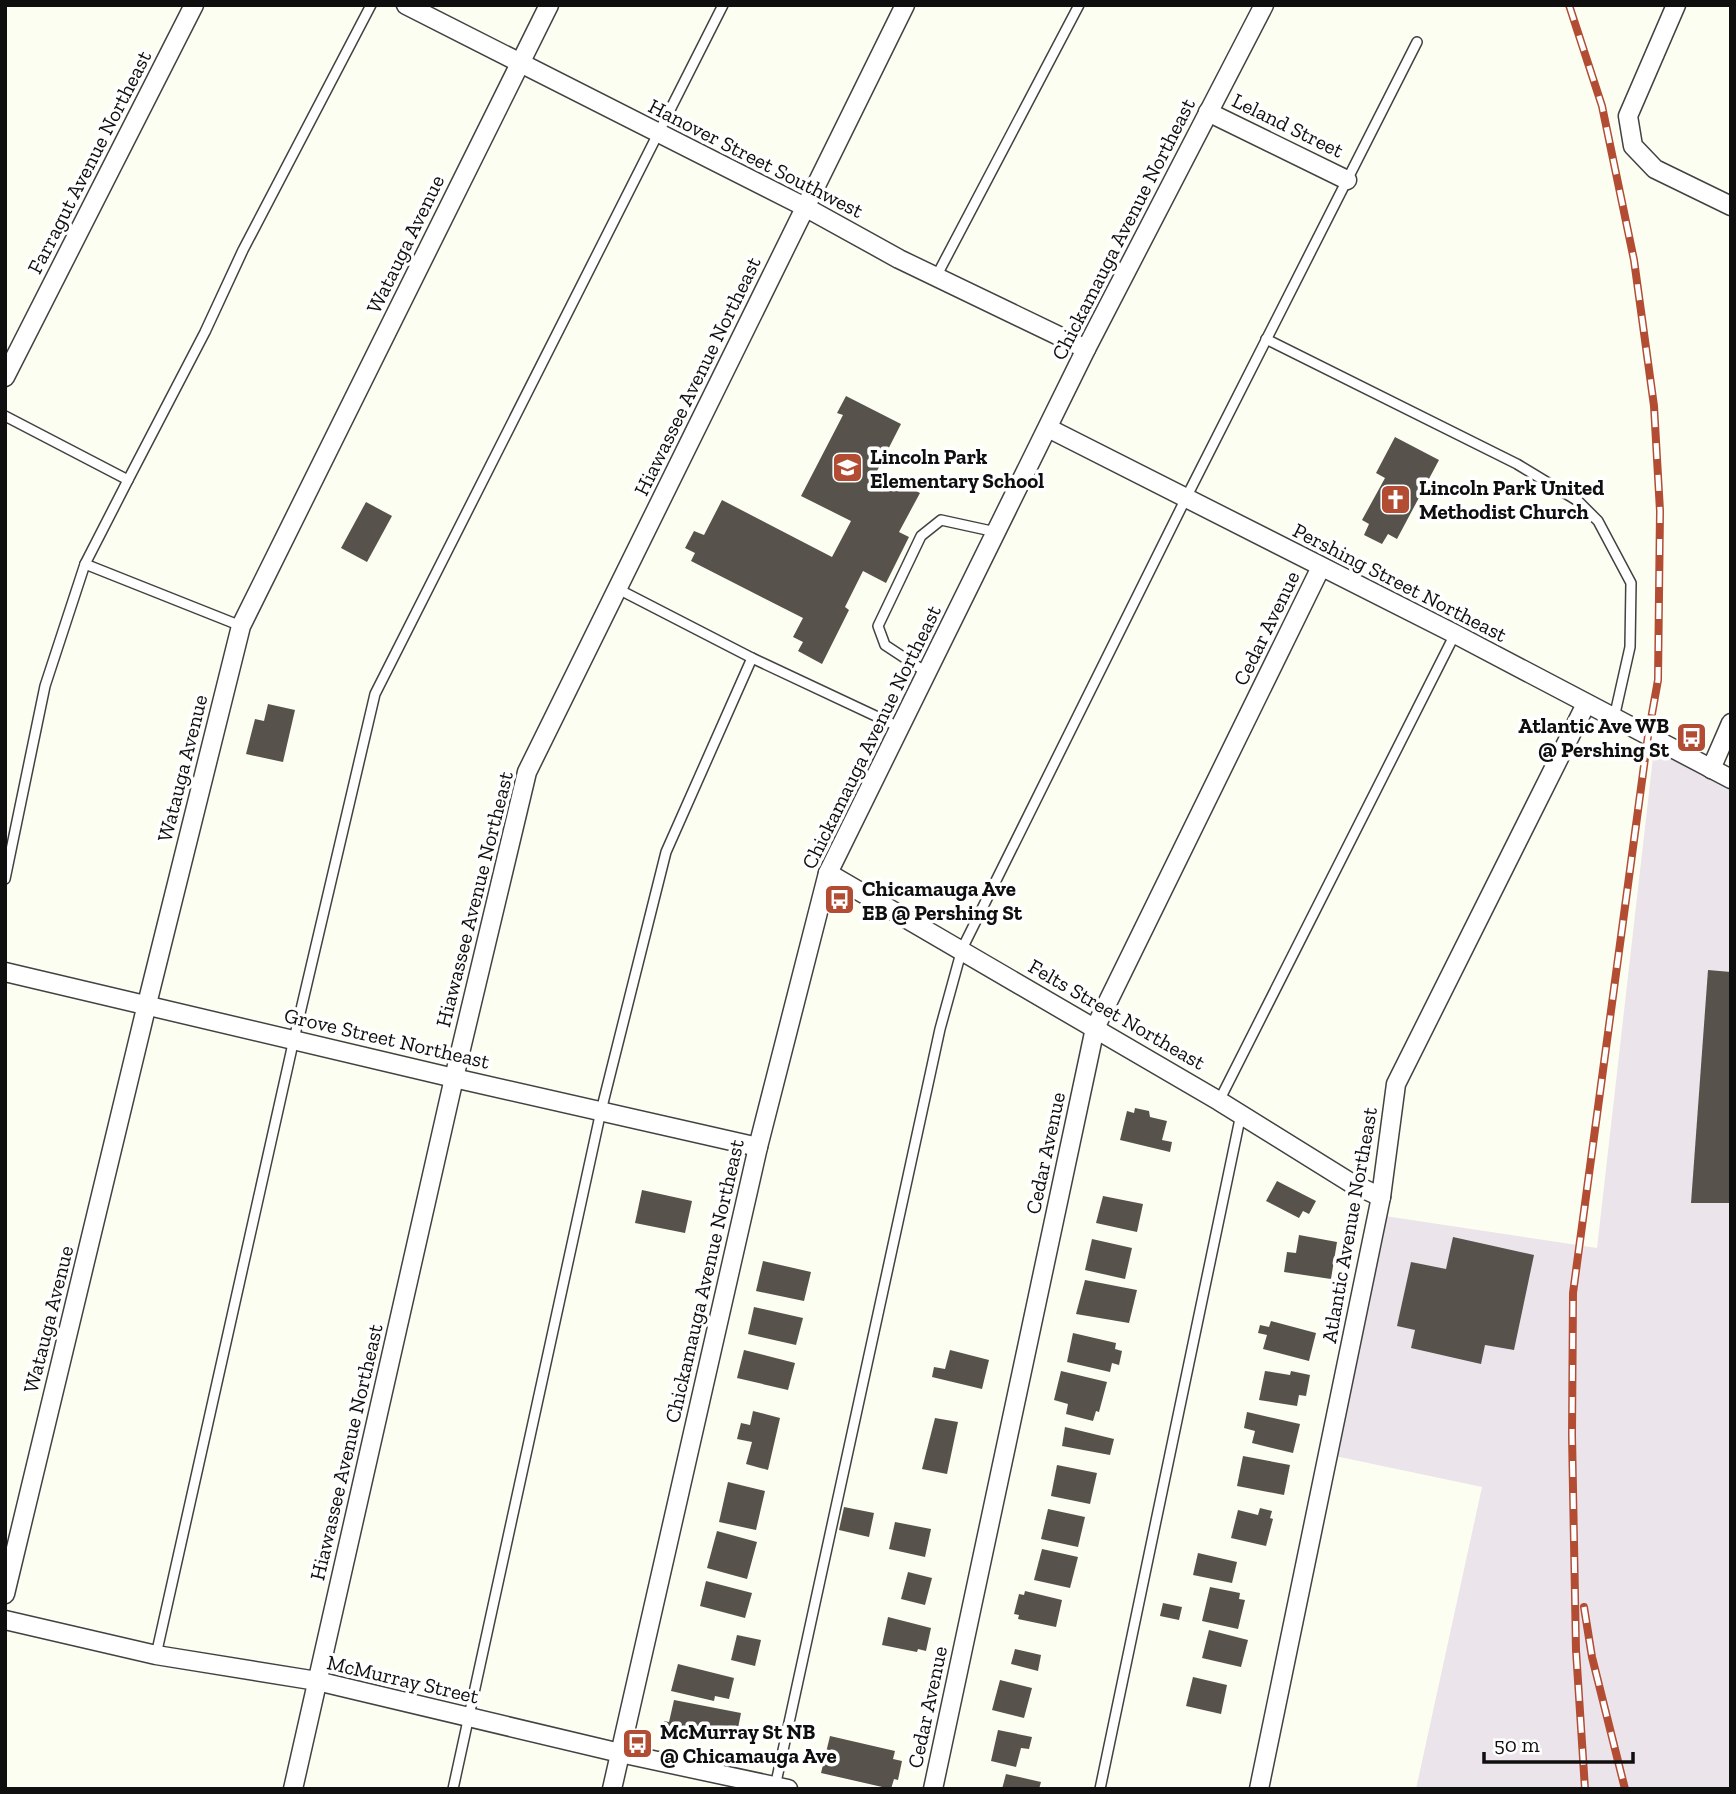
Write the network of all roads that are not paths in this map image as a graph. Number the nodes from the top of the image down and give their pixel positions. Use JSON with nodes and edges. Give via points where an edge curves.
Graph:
{"nodes":[{"id":1,"x":194,"y":5,"type":"edge"},
{"id":2,"x":371,"y":5,"type":"edge"},
{"id":3,"x":406,"y":5,"type":"edge"},
{"id":4,"x":550,"y":5,"type":"edge"},
{"id":5,"x":723,"y":5,"type":"edge"},
{"id":6,"x":905,"y":5,"type":"edge"},
{"id":7,"x":1079,"y":5,"type":"edge"},
{"id":8,"x":1264,"y":5,"type":"edge"},
{"id":9,"x":1676,"y":5,"type":"edge"},
{"id":10,"x":1418,"y":43,"type":"dead end"},
{"id":11,"x":520,"y":63,"type":"junction"},
{"id":12,"x":1208,"y":112,"type":"junction"},
{"id":13,"x":660,"y":135,"type":"junction"},
{"id":14,"x":1347,"y":180,"type":"junction"},
{"id":15,"x":1731,"y":206,"type":"edge"},
{"id":16,"x":805,"y":207,"type":"junction"},
{"id":17,"x":936,"y":277,"type":"junction"},
{"id":18,"x":1266,"y":339,"type":"junction"},
{"id":19,"x":1086,"y":349,"type":"junction"},
{"id":20,"x":5,"y":377,"type":"edge"},
{"id":21,"x":5,"y":416,"type":"edge"},
{"id":22,"x":1048,"y":428,"type":"junction"},
{"id":23,"x":128,"y":480,"type":"junction"},
{"id":24,"x":1186,"y":498,"type":"junction"},
{"id":25,"x":996,"y":532,"type":"junction"},
{"id":26,"x":85,"y":564,"type":"junction"},
{"id":27,"x":1321,"y":567,"type":"junction"},
{"id":28,"x":618,"y":589,"type":"junction"},
{"id":29,"x":241,"y":626,"type":"junction"},
{"id":30,"x":1455,"y":634,"type":"junction"},
{"id":31,"x":752,"y":658,"type":"junction"},
{"id":32,"x":926,"y":672,"type":"junction"},
{"id":33,"x":1586,"y":704,"type":"junction"},
{"id":34,"x":1614,"y":718,"type":"junction"},
{"id":35,"x":1731,"y":723,"type":"edge"},
{"id":36,"x":898,"y":727,"type":"junction"},
{"id":37,"x":1710,"y":769,"type":"junction"},
{"id":38,"x":1731,"y":779,"type":"edge"},
{"id":39,"x":828,"y":873,"type":"junction"},
{"id":40,"x":5,"y":879,"type":"edge"},
{"id":41,"x":962,"y":949,"type":"junction"},
{"id":42,"x":5,"y":972,"type":"edge"},
{"id":43,"x":147,"y":1004,"type":"junction"},
{"id":44,"x":1094,"y":1028,"type":"junction"},
{"id":45,"x":294,"y":1040,"type":"junction"},
{"id":46,"x":454,"y":1078,"type":"junction"},
{"id":47,"x":1219,"y":1101,"type":"junction"},
{"id":48,"x":601,"y":1111,"type":"junction"},
{"id":49,"x":1241,"y":1114,"type":"junction"},
{"id":50,"x":758,"y":1146,"type":"junction"},
{"id":51,"x":1381,"y":1197,"type":"junction"},
{"id":52,"x":5,"y":1594,"type":"edge"},
{"id":53,"x":5,"y":1620,"type":"edge"},
{"id":54,"x":156,"y":1655,"type":"junction"},
{"id":55,"x":317,"y":1681,"type":"junction"},
{"id":56,"x":468,"y":1717,"type":"junction"},
{"id":57,"x":620,"y":1753,"type":"junction"},
{"id":58,"x":779,"y":1788,"type":"edge"},
{"id":59,"x":293,"y":1789,"type":"edge"},
{"id":60,"x":453,"y":1789,"type":"edge"},
{"id":61,"x":612,"y":1789,"type":"edge"},
{"id":62,"x":933,"y":1789,"type":"edge"},
{"id":63,"x":1100,"y":1789,"type":"edge"},
{"id":64,"x":1259,"y":1789,"type":"edge"}],
"edges":[{"from":1,"to":20,"type":"street","name":"Farragut Avenue Northeast"},
{"from":2,"to":23,"type":"lane"},
{"from":3,"to":11,"type":"street","name":"Hanover Street Southwest"},
{"from":4,"to":11,"type":"street","name":"Watauga Avenue"},
{"from":5,"to":13,"type":"lane"},
{"from":6,"to":16,"type":"street","name":"Hiawassee Avenue Northeast"},
{"from":7,"to":17,"type":"lane"},
{"from":8,"to":12,"type":"street","name":"Chickamauga Avenue Northeast"},
{"from":9,"to":15,"type":"street","via":[[1628,116],[1633,146],[1655,169]]},
{"from":10,"to":14,"type":"lane"},
{"from":11,"to":13,"type":"street","name":"Hanover Street Southwest"},
{"from":11,"to":29,"type":"street","name":"Watauga Avenue"},
{"from":12,"to":14,"type":"street","name":"Leland Street"},
{"from":12,"to":19,"type":"street","name":"Chickamauga Avenue Northeast"},
{"from":13,"to":16,"type":"street","name":"Hanover Street Southwest"},
{"from":13,"to":45,"type":"lane","via":[[375,695]]},
{"from":14,"to":18,"type":"lane"},
{"from":16,"to":17,"type":"street","name":"Hanover Street Southwest"},
{"from":16,"to":28,"type":"street","name":"Hiawassee Avenue Northeast"},
{"from":17,"to":19,"type":"street","name":"Hanover Street Southwest"},
{"from":18,"to":24,"type":"lane"},
{"from":18,"to":34,"type":"lane","via":[[1517,464],[1578,501],[1598,521],[1632,583],[1630,647]]},
{"from":19,"to":22,"type":"street","name":"Chickamauga Avenue Northeast"},
{"from":21,"to":23,"type":"lane"},
{"from":22,"to":24,"type":"street","name":"Pershing Street Northeast"},
{"from":22,"to":25,"type":"street","name":"Chickamauga Avenue Northeast"},
{"from":23,"to":26,"type":"lane"},
{"from":24,"to":27,"type":"street","name":"Pershing Street Northeast"},
{"from":24,"to":41,"type":"lane"},
{"from":25,"to":32,"type":"street","name":"Chickamauga Avenue Northeast"},
{"from":25,"to":32,"type":"lane","via":[[942,520],[921,536],[878,626],[885,645]]},
{"from":26,"to":29,"type":"lane"},
{"from":26,"to":40,"type":"lane","via":[[45,686]]},
{"from":27,"to":30,"type":"street","name":"Pershing Street Northeast"},
{"from":27,"to":44,"type":"street","name":"Cedar Avenue"},
{"from":28,"to":31,"type":"lane"},
{"from":28,"to":46,"type":"street","name":"Hiawassee Avenue Northeast","via":[[527,772]]},
{"from":29,"to":43,"type":"street","name":"Watauga Avenue"},
{"from":30,"to":33,"type":"street","name":"Pershing Street Northeast"},
{"from":30,"to":47,"type":"lane"},
{"from":31,"to":36,"type":"lane"},
{"from":31,"to":48,"type":"lane","via":[[666,852]]},
{"from":32,"to":36,"type":"street","name":"Chickamauga Avenue Northeast"},
{"from":33,"to":34,"type":"street","name":"Pershing Street Northeast"},
{"from":33,"to":51,"type":"street","name":"Atlantic Avenue Northeast","via":[[1396,1084]]},
{"from":34,"to":37,"type":"street","name":"Pershing Street Northeast"},
{"from":35,"to":37,"type":"street"},
{"from":36,"to":39,"type":"street","name":"Chickamauga Avenue Northeast"},
{"from":37,"to":38,"type":"street","name":"Pershing Street Northeast"},
{"from":39,"to":41,"type":"street","name":"Felts Street Northeast"},
{"from":39,"to":50,"type":"street","name":"Chickamauga Avenue Northeast"},
{"from":41,"to":44,"type":"street","name":"Felts Street Northeast"},
{"from":41,"to":58,"type":"lane","via":[[940,1029]]},
{"from":42,"to":43,"type":"street","name":"Grove Street Northeast"},
{"from":43,"to":45,"type":"street","name":"Grove Street Northeast"},
{"from":43,"to":52,"type":"street","name":"Watauga Avenue"},
{"from":44,"to":47,"type":"street","name":"Felts Street Northeast"},
{"from":44,"to":62,"type":"street","name":"Cedar Avenue"},
{"from":45,"to":46,"type":"street","name":"Grove Street Northeast"},
{"from":45,"to":54,"type":"lane"},
{"from":46,"to":48,"type":"street","name":"Grove Street Northeast"},
{"from":46,"to":55,"type":"street","name":"Hiawassee Avenue Northeast"},
{"from":47,"to":49,"type":"street","name":"Felts Street Northeast"},
{"from":48,"to":50,"type":"street","name":"Grove Street Northeast"},
{"from":48,"to":56,"type":"lane"},
{"from":49,"to":51,"type":"street","name":"Felts Street Northeast"},
{"from":49,"to":63,"type":"lane"},
{"from":50,"to":57,"type":"street","name":"Chickamauga Avenue Northeast"},
{"from":51,"to":64,"type":"street","name":"Atlantic Avenue Northeast"},
{"from":53,"to":54,"type":"street","name":"McMurray Street"},
{"from":54,"to":55,"type":"street","name":"McMurray Street"},
{"from":55,"to":56,"type":"street","name":"McMurray Street"},
{"from":55,"to":59,"type":"street","name":"Hiawassee Avenue Northeast"},
{"from":56,"to":57,"type":"street","name":"McMurray Street"},
{"from":56,"to":60,"type":"lane"},
{"from":57,"to":58,"type":"street","name":"McMurray Street"},
{"from":57,"to":61,"type":"street","name":"Chickamauga Avenue Northeast"}]}
